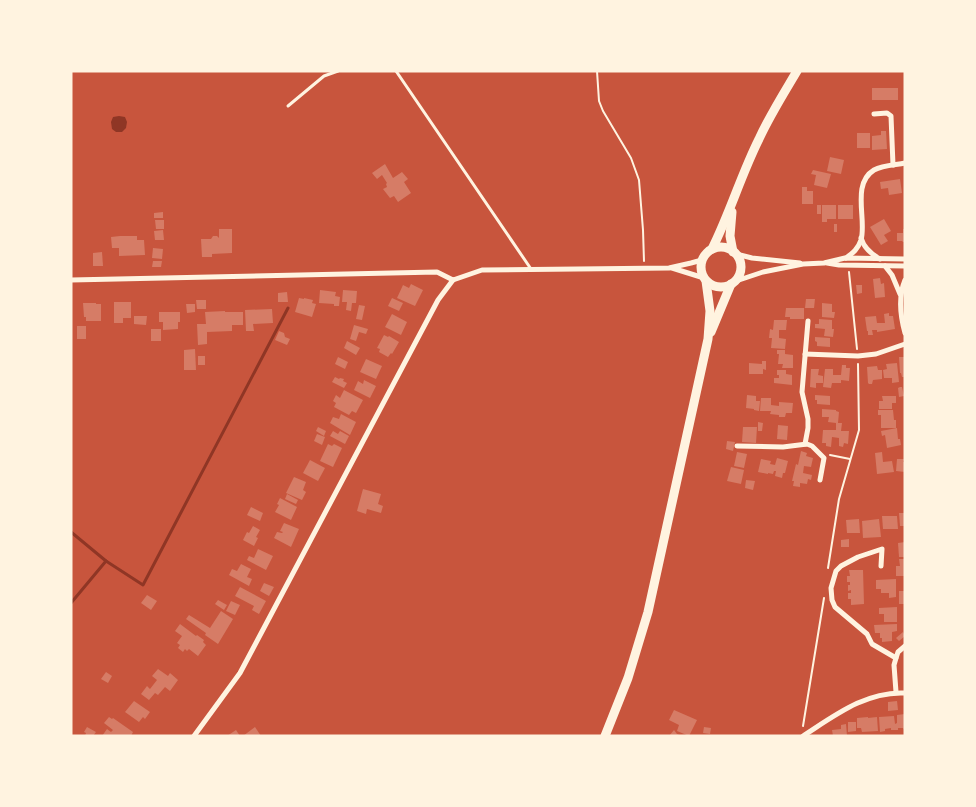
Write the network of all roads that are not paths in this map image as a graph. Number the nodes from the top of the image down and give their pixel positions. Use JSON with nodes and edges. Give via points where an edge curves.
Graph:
{"nodes":[{"id":1,"x":338,"y":71,"type":"edge"},
{"id":2,"x":396,"y":71,"type":"edge"},
{"id":3,"x":797,"y":71,"type":"edge"},
{"id":4,"x":288,"y":106,"type":"dead end"},
{"id":5,"x":874,"y":114,"type":"dead end"},
{"id":6,"x":905,"y":163,"type":"edge"},
{"id":7,"x":893,"y":165,"type":"junction"},
{"id":8,"x":732,"y":205,"type":"junction"},
{"id":9,"x":861,"y":238,"type":"junction"},
{"id":10,"x":712,"y":249,"type":"junction"},
{"id":11,"x":734,"y":253,"type":"junction"},
{"id":12,"x":845,"y":258,"type":"junction"},
{"id":13,"x":881,"y":259,"type":"junction"},
{"id":14,"x":905,"y":259,"type":"edge"},
{"id":15,"x":702,"y":260,"type":"junction"},
{"id":16,"x":824,"y":263,"type":"junction"},
{"id":17,"x":803,"y":264,"type":"junction"},
{"id":18,"x":885,"y":266,"type":"junction"},
{"id":19,"x":905,"y":266,"type":"edge"},
{"id":20,"x":669,"y":268,"type":"junction"},
{"id":21,"x":531,"y":270,"type":"junction"},
{"id":22,"x":705,"y":279,"type":"junction"},
{"id":23,"x":71,"y":280,"type":"edge"},
{"id":24,"x":453,"y":280,"type":"junction"},
{"id":25,"x":905,"y":280,"type":"edge"},
{"id":26,"x":732,"y":283,"type":"junction"},
{"id":27,"x":900,"y":297,"type":"junction"},
{"id":28,"x":808,"y":322,"type":"dead end"},
{"id":29,"x":905,"y":333,"type":"edge"},
{"id":30,"x":708,"y":339,"type":"junction"},
{"id":31,"x":905,"y":344,"type":"edge"},
{"id":32,"x":805,"y":354,"type":"junction"},
{"id":33,"x":805,"y":444,"type":"junction"},
{"id":34,"x":737,"y":446,"type":"dead end"},
{"id":35,"x":820,"y":480,"type":"dead end"},
{"id":36,"x":881,"y":566,"type":"dead end"},
{"id":37,"x":905,"y":646,"type":"edge"},
{"id":38,"x":896,"y":658,"type":"junction"},
{"id":39,"x":896,"y":692,"type":"junction"},
{"id":40,"x":905,"y":693,"type":"edge"},
{"id":41,"x":194,"y":736,"type":"edge"},
{"id":42,"x":606,"y":736,"type":"edge"},
{"id":43,"x":803,"y":736,"type":"edge"}],
"edges":[{"from":1,"to":4,"type":"lane","via":[[324,76]]},
{"from":2,"to":21,"type":"lane"},
{"from":3,"to":8,"type":"main road","via":[[770,115]]},
{"from":5,"to":7,"type":"street","via":[[888,113],[891,116]]},
{"from":6,"to":7,"type":"street"},
{"from":7,"to":9,"type":"street","via":[[873,171],[864,183]]},
{"from":8,"to":10,"type":"main road"},
{"from":8,"to":11,"type":"main road","via":[[730,236]]},
{"from":9,"to":12,"type":"street","via":[[855,250]]},
{"from":9,"to":13,"type":"street","via":[[868,250]]},
{"from":10,"to":11,"type":"main road","via":[[721,247]]},
{"from":10,"to":15,"type":"main road"},
{"from":11,"to":17,"type":"street"},
{"from":11,"to":26,"type":"main road","via":[[740,268]]},
{"from":12,"to":13,"type":"street"},
{"from":12,"to":16,"type":"street"},
{"from":13,"to":14,"type":"street"},
{"from":15,"to":20,"type":"street"},
{"from":15,"to":22,"type":"main road"},
{"from":16,"to":17,"type":"street"},
{"from":16,"to":18,"type":"street"},
{"from":17,"to":26,"type":"street","via":[[763,272]]},
{"from":18,"to":19,"type":"street"},
{"from":18,"to":27,"type":"street"},
{"from":20,"to":21,"type":"street"},
{"from":20,"to":22,"type":"street"},
{"from":21,"to":24,"type":"street","via":[[482,270]]},
{"from":22,"to":26,"type":"main road","via":[[718,287]]},
{"from":22,"to":30,"type":"main road","via":[[710,311]]},
{"from":23,"to":24,"type":"street","via":[[437,272]]},
{"from":24,"to":41,"type":"street","via":[[438,300],[240,673]]},
{"from":25,"to":27,"type":"street"},
{"from":26,"to":30,"type":"main road"},
{"from":27,"to":29,"type":"street"},
{"from":28,"to":32,"type":"street"},
{"from":30,"to":42,"type":"main road","via":[[648,612]]},
{"from":31,"to":32,"type":"street","via":[[876,354],[858,356]]},
{"from":32,"to":33,"type":"street","via":[[802,392],[808,423]]},
{"from":33,"to":34,"type":"street"},
{"from":33,"to":35,"type":"street","via":[[812,446],[824,458]]},
{"from":36,"to":38,"type":"street","via":[[882,549],[858,556],[842,566],[836,571],[831,588],[832,600],[867,634],[872,644]]},
{"from":37,"to":38,"type":"street"},
{"from":38,"to":39,"type":"street"},
{"from":39,"to":40,"type":"street"},
{"from":39,"to":43,"type":"street","via":[[850,706]]}]}
